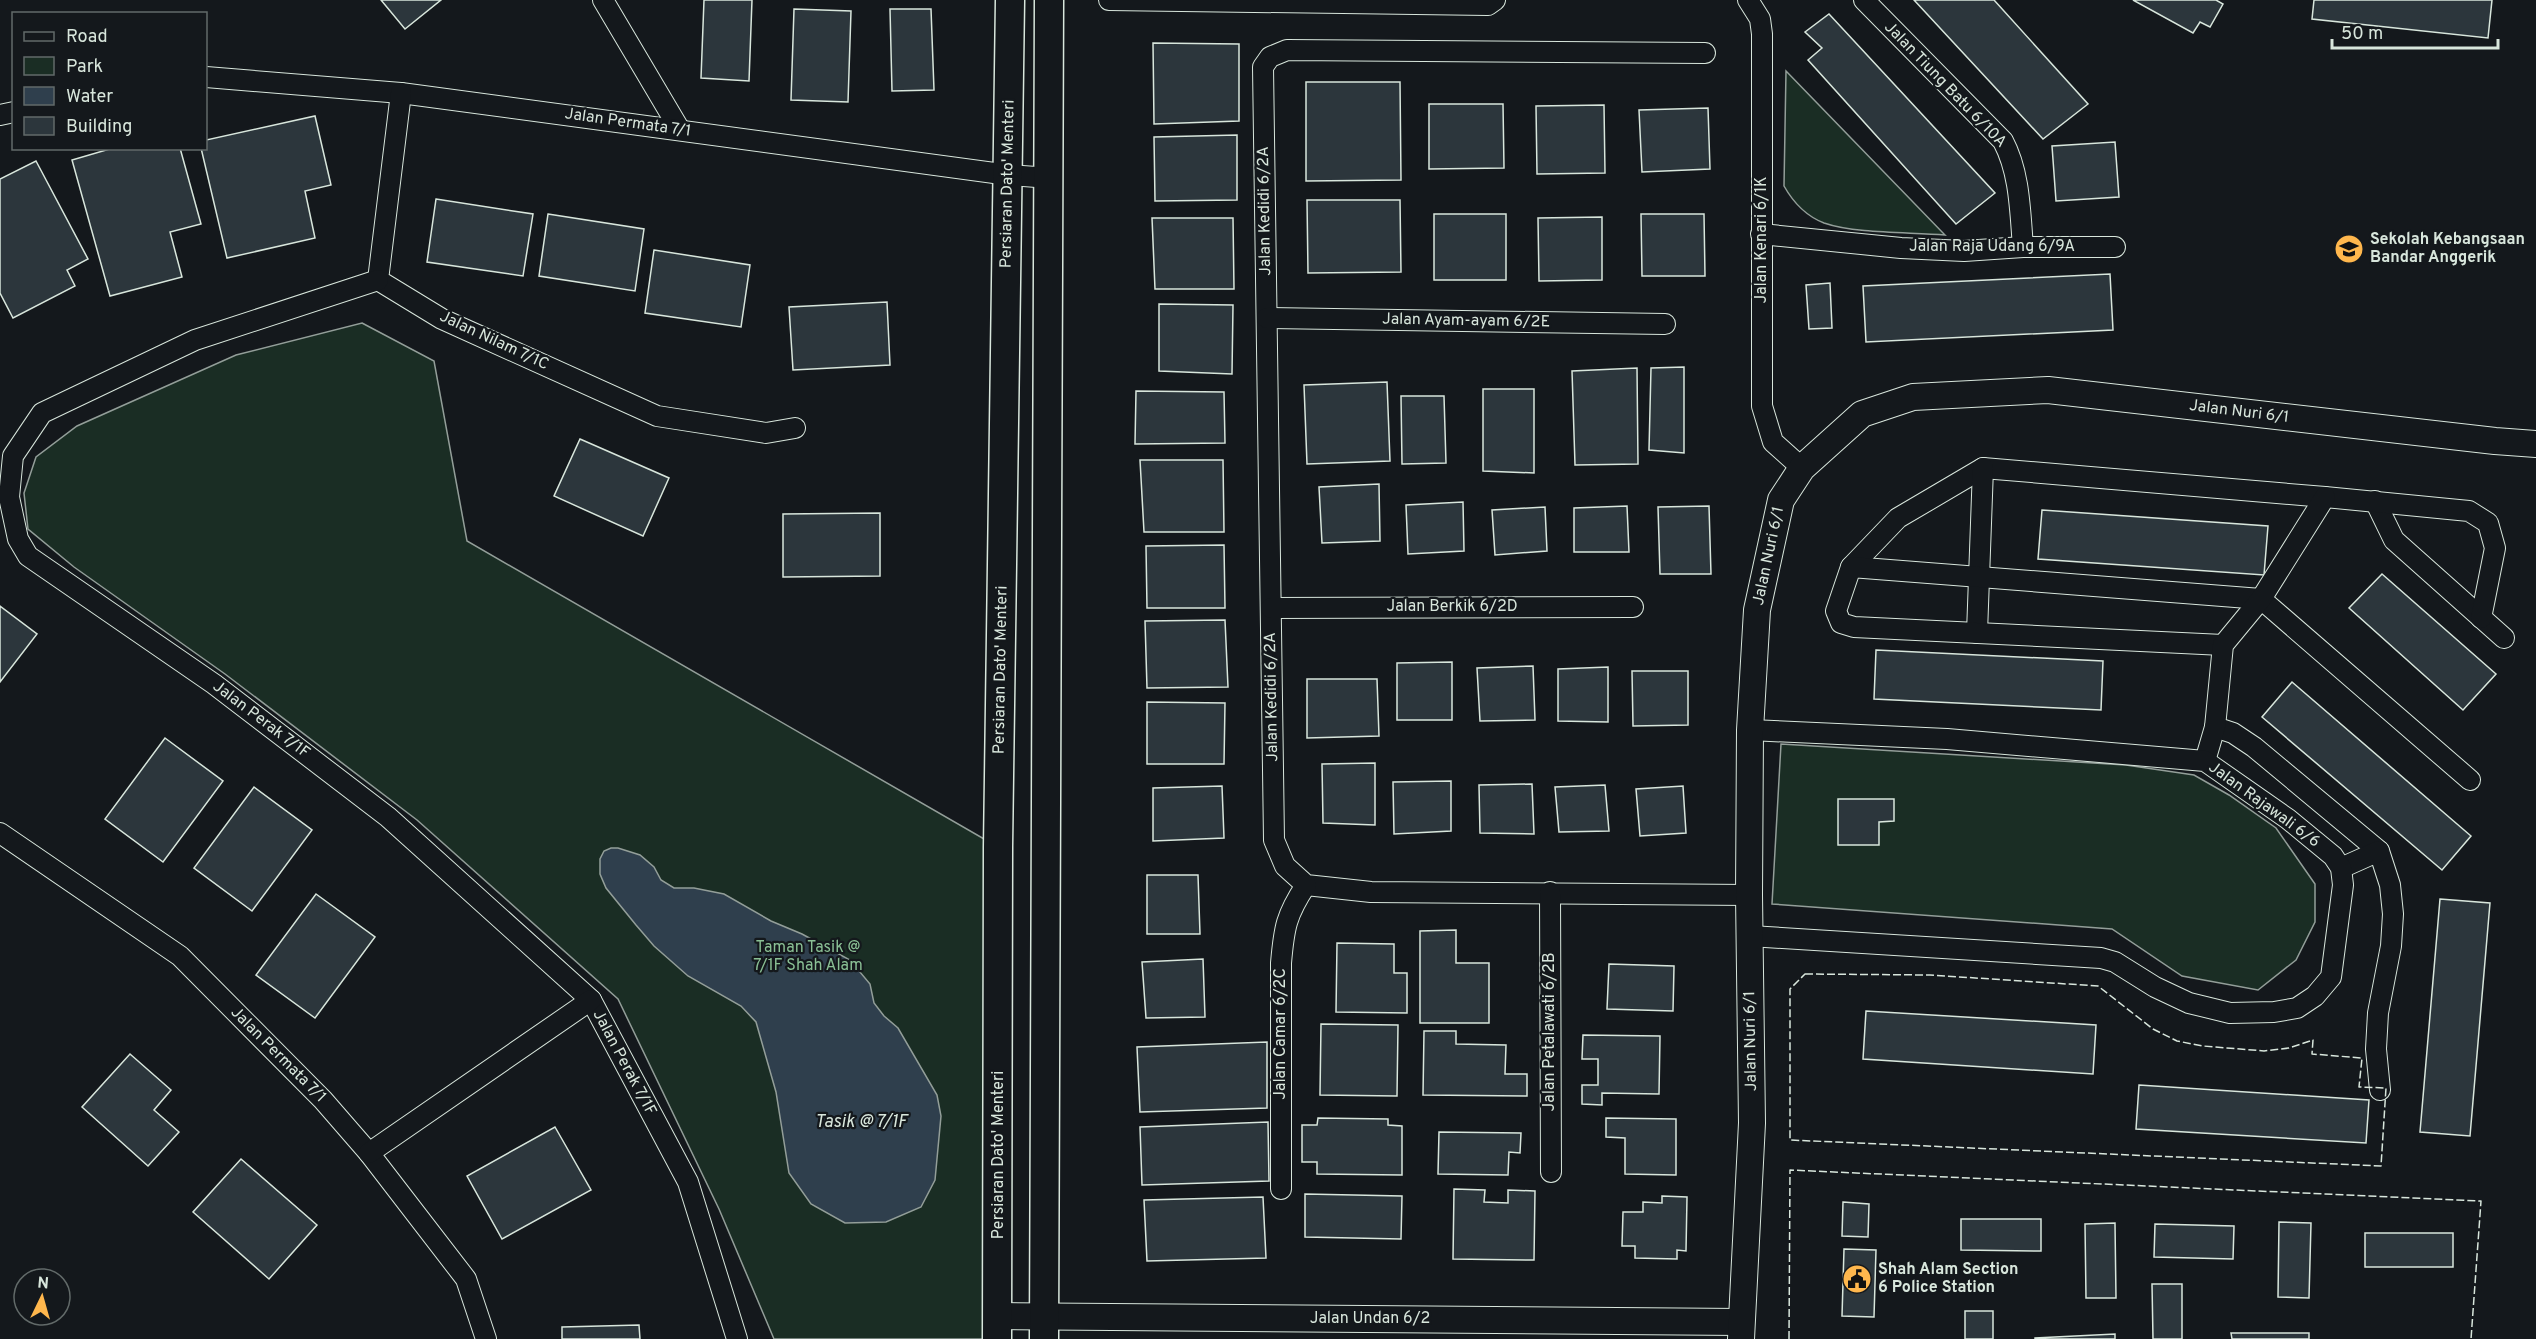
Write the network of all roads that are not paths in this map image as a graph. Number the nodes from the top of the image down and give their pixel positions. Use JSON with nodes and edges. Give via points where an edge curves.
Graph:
{"nodes":[{"id":1,"x":603,"y":0,"type":"edge"},
{"id":2,"x":1010,"y":0,"type":"edge"},
{"id":3,"x":1049,"y":0,"type":"edge"},
{"id":4,"x":1109,"y":0,"type":"edge"},
{"id":5,"x":1495,"y":0,"type":"edge"},
{"id":6,"x":1748,"y":0,"type":"edge"},
{"id":7,"x":1864,"y":0,"type":"edge"},
{"id":8,"x":1705,"y":53,"type":"dead end"},
{"id":9,"x":207,"y":77,"type":"edge"},
{"id":10,"x":401,"y":93,"type":"junction"},
{"id":11,"x":680,"y":130,"type":"junction"},
{"id":12,"x":1009,"y":175,"type":"junction"},
{"id":13,"x":1050,"y":178,"type":"junction"},
{"id":14,"x":1761,"y":234,"type":"junction"},
{"id":15,"x":2023,"y":247,"type":"junction"},
{"id":16,"x":2115,"y":247,"type":"dead end"},
{"id":17,"x":378,"y":280,"type":"junction"},
{"id":18,"x":1267,"y":318,"type":"junction"},
{"id":19,"x":1665,"y":324,"type":"dead end"},
{"id":20,"x":795,"y":428,"type":"dead end"},
{"id":21,"x":2536,"y":444,"type":"edge"},
{"id":22,"x":1802,"y":468,"type":"junction"},
{"id":23,"x":1983,"y":468,"type":"junction"},
{"id":24,"x":2325,"y":496,"type":"junction"},
{"id":25,"x":2375,"y":501,"type":"junction"},
{"id":26,"x":1851,"y":567,"type":"junction"},
{"id":27,"x":1979,"y":577,"type":"junction"},
{"id":28,"x":2261,"y":598,"type":"junction"},
{"id":29,"x":1633,"y":607,"type":"dead end"},
{"id":30,"x":1271,"y":608,"type":"junction"},
{"id":31,"x":2481,"y":618,"type":"junction"},
{"id":32,"x":1977,"y":633,"type":"junction"},
{"id":33,"x":2504,"y":638,"type":"dead end"},
{"id":34,"x":2223,"y":645,"type":"junction"},
{"id":35,"x":2215,"y":727,"type":"junction"},
{"id":36,"x":1750,"y":730,"type":"junction"},
{"id":37,"x":2205,"y":761,"type":"junction"},
{"id":38,"x":2470,"y":780,"type":"dead end"},
{"id":39,"x":0,"y":833,"type":"edge"},
{"id":40,"x":2379,"y":851,"type":"junction"},
{"id":41,"x":2341,"y":867,"type":"junction"},
{"id":42,"x":1306,"y":885,"type":"junction"},
{"id":43,"x":1550,"y":892,"type":"junction"},
{"id":44,"x":1749,"y":895,"type":"junction"},
{"id":45,"x":1750,"y":936,"type":"junction"},
{"id":46,"x":591,"y":1000,"type":"junction"},
{"id":47,"x":2380,"y":1090,"type":"dead end"},
{"id":48,"x":369,"y":1153,"type":"junction"},
{"id":49,"x":1551,"y":1172,"type":"dead end"},
{"id":50,"x":1281,"y":1189,"type":"dead end"},
{"id":51,"x":998,"y":1327,"type":"edge"},
{"id":52,"x":1044,"y":1328,"type":"edge"},
{"id":53,"x":1741,"y":1330,"type":"edge"},
{"id":54,"x":486,"y":1339,"type":"edge"},
{"id":55,"x":737,"y":1339,"type":"edge"}],
"edges":[{"from":1,"to":11,"type":"street"},
{"from":2,"to":12,"type":"main road","name":"Persiaran Dato' Menteri"},
{"from":3,"to":13,"type":"main road"},
{"from":4,"to":5,"type":"street","via":[[1488,5]]},
{"from":6,"to":14,"type":"street","name":"Jalan Kenari 6/1K","via":[[1760,19],[1762,34]]},
{"from":7,"to":15,"type":"street","name":"Jalan Tiung Batu 6/10A","via":[[2004,141],[2016,177]]},
{"from":8,"to":18,"type":"street","name":"Jalan Kedidi 6/2A","via":[[1287,50],[1270,57],[1263,67]]},
{"from":9,"to":10,"type":"street","name":"Jalan Permata 7/1"},
{"from":10,"to":11,"type":"street","name":"Jalan Permata 7/1"},
{"from":10,"to":17,"type":"street"},
{"from":11,"to":12,"type":"street","name":"Jalan Permata 7/1"},
{"from":12,"to":13,"type":"street","name":"Jalan Permata 7/1"},
{"from":12,"to":51,"type":"main road","name":"Persiaran Dato' Menteri","via":[[998,847]]},
{"from":13,"to":52,"type":"main road"},
{"from":14,"to":15,"type":"street","name":"Jalan Raja Udang 6/9A","via":[[1901,248],[1964,251]]},
{"from":14,"to":22,"type":"street","name":"Jalan Kenari 6/1K","via":[[1762,406],[1773,442]]},
{"from":15,"to":16,"type":"street","name":"Jalan Raja Udang 6/9A"},
{"from":17,"to":20,"type":"street","name":"Jalan Nilam 7/1C","via":[[442,319],[657,416],[766,433]]},
{"from":17,"to":46,"type":"street","name":"Jalan Perak 7/1F","via":[[195,340],[42,413],[13,456],[9,497],[18,539],[28,556],[214,684],[388,817]]},
{"from":18,"to":19,"type":"street","name":"Jalan Ayam-ayam 6/2E"},
{"from":18,"to":30,"type":"street","name":"Jalan Kedidi 6/2A"},
{"from":21,"to":22,"type":"street","name":"Jalan Nuri 6/1","via":[[2048,390],[1913,397],[1862,414]]},
{"from":22,"to":36,"type":"street","name":"Jalan Nuri 6/1","via":[[1781,500],[1757,610]]},
{"from":23,"to":24,"type":"street"},
{"from":23,"to":26,"type":"street","via":[[1898,518]]},
{"from":23,"to":27,"type":"street"},
{"from":24,"to":25,"type":"street"},
{"from":24,"to":28,"type":"street"},
{"from":25,"to":31,"type":"street","via":[[2394,540]]},
{"from":25,"to":31,"type":"street","via":[[2469,511],[2488,523],[2495,548]]},
{"from":26,"to":27,"type":"street"},
{"from":26,"to":32,"type":"street","via":[[1836,611],[1841,623],[1854,627]]},
{"from":27,"to":28,"type":"street"},
{"from":27,"to":32,"type":"street"},
{"from":28,"to":34,"type":"street"},
{"from":28,"to":38,"type":"street"},
{"from":29,"to":30,"type":"street","name":"Jalan Berkik 6/2D"},
{"from":30,"to":42,"type":"street","name":"Jalan Kedidi 6/2A","via":[[1274,840],[1286,866]]},
{"from":31,"to":33,"type":"street"},
{"from":32,"to":34,"type":"street"},
{"from":34,"to":35,"type":"street"},
{"from":35,"to":37,"type":"street"},
{"from":35,"to":40,"type":"street","via":[[2254,747]]},
{"from":36,"to":37,"type":"street","name":"Jalan Rajawali 6/6","via":[[1947,739]]},
{"from":36,"to":44,"type":"street","name":"Jalan Nuri 6/1"},
{"from":37,"to":41,"type":"street","name":"Jalan Rajawali 6/6","via":[[2288,819]]},
{"from":39,"to":48,"type":"street","name":"Jalan Permata 7/1","via":[[180,956],[323,1100]]},
{"from":40,"to":41,"type":"street"},
{"from":40,"to":47,"type":"street","via":[[2390,885],[2393,914],[2378,1013]]},
{"from":41,"to":45,"type":"street","via":[[2343,885],[2331,977],[2315,996],[2297,1008],[2274,1012],[2230,1013],[2189,1004],[2101,958]]},
{"from":42,"to":43,"type":"street","via":[[1371,892]]},
{"from":42,"to":50,"type":"street","name":"Jalan Camar 6/2C","via":[[1284,928],[1281,963]]},
{"from":43,"to":44,"type":"street"},
{"from":43,"to":49,"type":"street","name":"Jalan Petalawati 6/2B"},
{"from":44,"to":45,"type":"street","name":"Jalan Nuri 6/1"},
{"from":45,"to":53,"type":"street","name":"Jalan Nuri 6/1","via":[[1752,1123]]},
{"from":46,"to":48,"type":"street"},
{"from":46,"to":55,"type":"street","name":"Jalan Perak 7/1F","via":[[688,1182]]},
{"from":48,"to":54,"type":"street","name":"Jalan Permata 7/1","via":[[466,1279]]},
{"from":51,"to":52,"type":"street","name":"Jalan Undan 6/2"},
{"from":52,"to":53,"type":"street","name":"Jalan Undan 6/2"}]}
